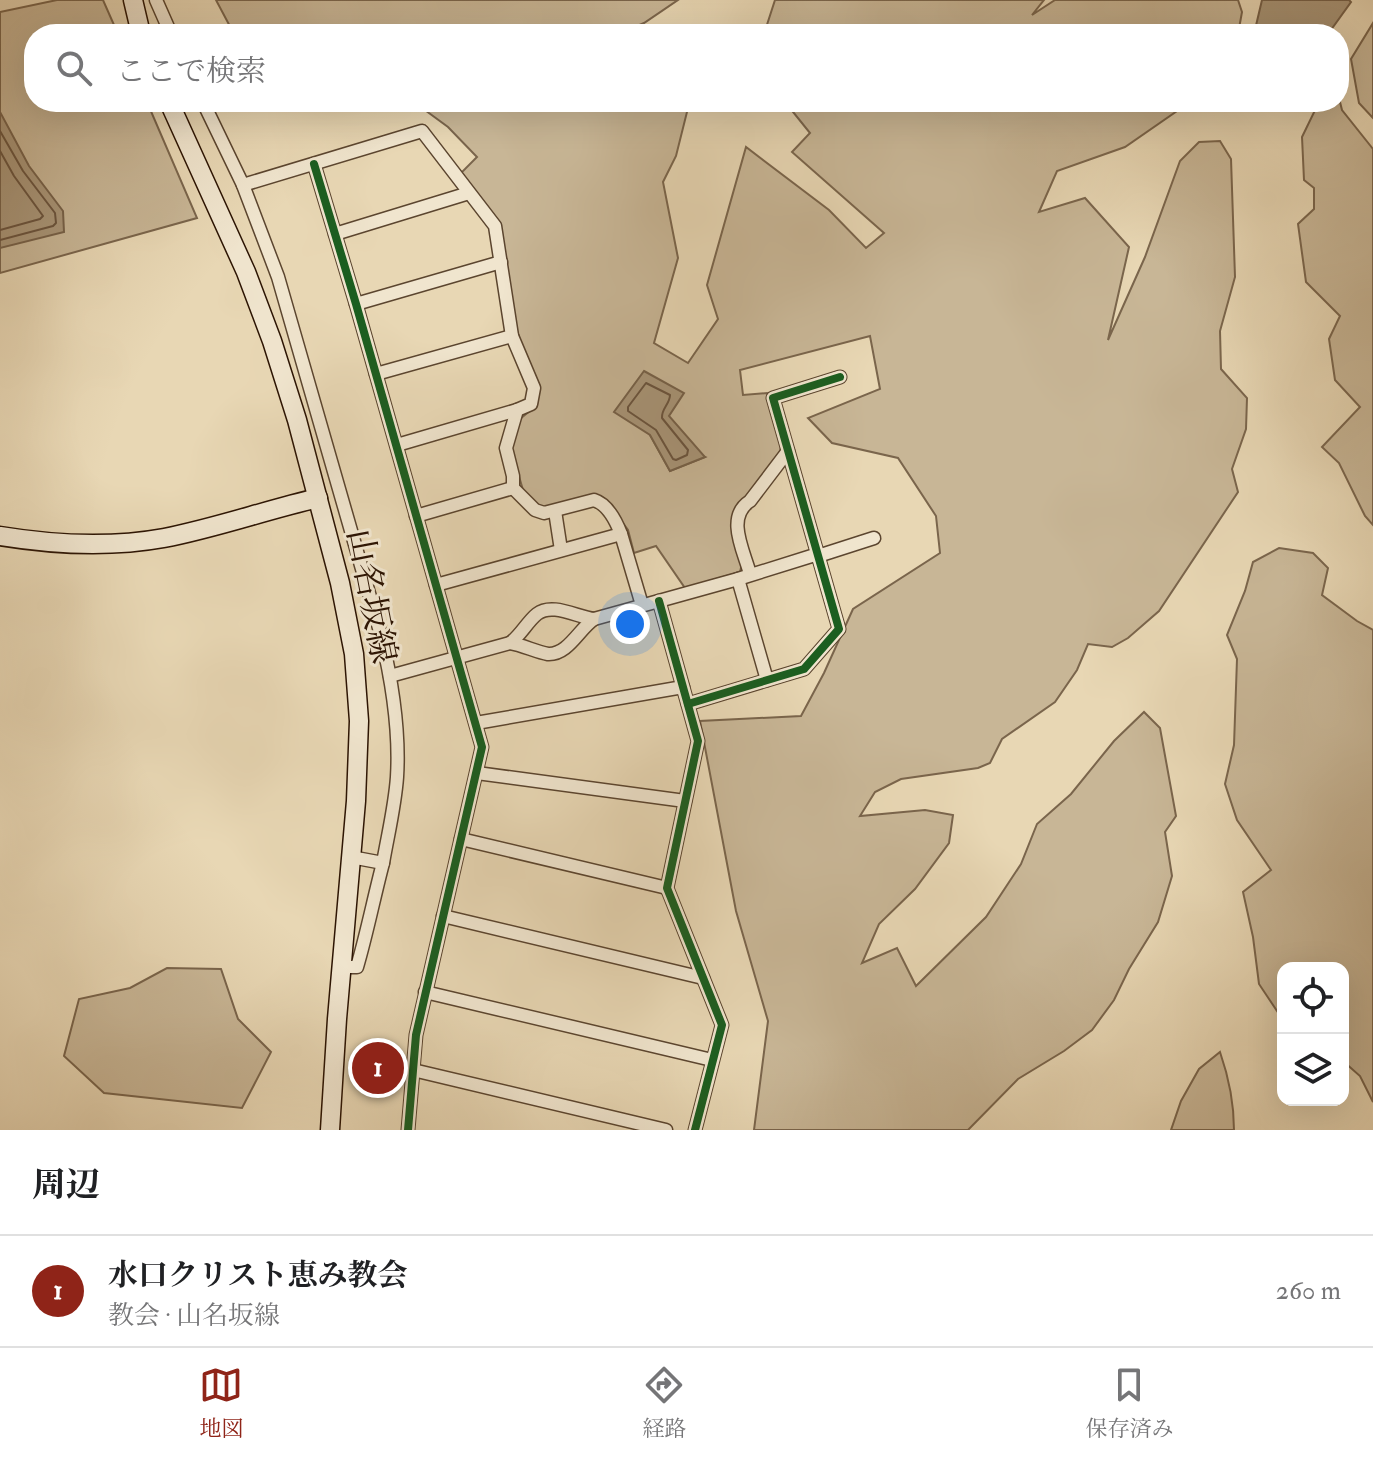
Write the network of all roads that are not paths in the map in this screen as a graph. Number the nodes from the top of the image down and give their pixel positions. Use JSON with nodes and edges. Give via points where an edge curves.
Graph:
{"nodes":[{"id":1,"x":133,"y":0,"type":"edge"},
{"id":2,"x":156,"y":0,"type":"edge"},
{"id":3,"x":139,"y":24,"type":"edge"},
{"id":4,"x":167,"y":24,"type":"edge"},
{"id":5,"x":174,"y":112,"type":"edge"},
{"id":6,"x":208,"y":112,"type":"edge"},
{"id":7,"x":314,"y":164,"type":"junction"},
{"id":8,"x":243,"y":185,"type":"junction"},
{"id":9,"x":469,"y":193,"type":"junction"},
{"id":10,"x":335,"y":234,"type":"junction"},
{"id":11,"x":501,"y":262,"type":"junction"},
{"id":12,"x":356,"y":304,"type":"junction"},
{"id":13,"x":512,"y":336,"type":"junction"},
{"id":14,"x":376,"y":374,"type":"junction"},
{"id":15,"x":840,"y":377,"type":"dead end"},
{"id":16,"x":517,"y":410,"type":"junction"},
{"id":17,"x":397,"y":445,"type":"junction"},
{"id":18,"x":788,"y":451,"type":"junction"},
{"id":19,"x":513,"y":488,"type":"junction"},
{"id":20,"x":318,"y":498,"type":"junction"},
{"id":21,"x":555,"y":511,"type":"junction"},
{"id":22,"x":416,"y":516,"type":"junction"},
{"id":23,"x":621,"y":534,"type":"junction"},
{"id":24,"x":0,"y":536,"type":"edge"},
{"id":25,"x":874,"y":538,"type":"dead end"},
{"id":26,"x":561,"y":550,"type":"junction"},
{"id":27,"x":818,"y":555,"type":"junction"},
{"id":28,"x":744,"y":576,"type":"junction"},
{"id":29,"x":436,"y":585,"type":"junction"},
{"id":30,"x":659,"y":601,"type":"junction"},
{"id":31,"x":642,"y":605,"type":"junction"},
{"id":32,"x":594,"y":619,"type":"junction"},
{"id":33,"x":510,"y":643,"type":"junction"},
{"id":34,"x":457,"y":658,"type":"junction"},
{"id":35,"x":390,"y":676,"type":"junction"},
{"id":36,"x":767,"y":680,"type":"junction"},
{"id":37,"x":683,"y":687,"type":"junction"},
{"id":38,"x":688,"y":704,"type":"junction"},
{"id":39,"x":476,"y":723,"type":"junction"},
{"id":40,"x":477,"y":773,"type":"junction"},
{"id":41,"x":685,"y":801,"type":"junction"},
{"id":42,"x":461,"y":839,"type":"junction"},
{"id":43,"x":351,"y":857,"type":"junction"},
{"id":44,"x":383,"y":863,"type":"junction"},
{"id":45,"x":667,"y":888,"type":"junction"},
{"id":46,"x":443,"y":916,"type":"junction"},
{"id":47,"x":342,"y":967,"type":"junction"},
{"id":48,"x":703,"y":978,"type":"junction"},
{"id":49,"x":425,"y":992,"type":"junction"},
{"id":50,"x":712,"y":1060,"type":"junction"},
{"id":51,"x":413,"y":1070,"type":"junction"},
{"id":52,"x":330,"y":1130,"type":"edge"},
{"id":53,"x":408,"y":1130,"type":"edge"},
{"id":54,"x":666,"y":1130,"type":"edge"},
{"id":55,"x":695,"y":1130,"type":"edge"}],
"edges":[{"from":1,"to":3,"type":"main road"},
{"from":2,"to":4,"type":"street"},
{"from":5,"to":20,"type":"main road","name":"山名坂線","via":[[272,341]]},
{"from":6,"to":8,"type":"street"},
{"from":7,"to":8,"type":"street"},
{"from":7,"to":9,"type":"street","via":[[422,131]]},
{"from":7,"to":10,"type":"street"},
{"from":8,"to":35,"type":"street","via":[[278,277]]},
{"from":9,"to":10,"type":"street"},
{"from":9,"to":11,"type":"street","via":[[495,226]]},
{"from":10,"to":12,"type":"street"},
{"from":11,"to":12,"type":"street"},
{"from":11,"to":13,"type":"street"},
{"from":12,"to":14,"type":"street"},
{"from":13,"to":14,"type":"street"},
{"from":13,"to":16,"type":"street","via":[[534,388],[531,404]]},
{"from":14,"to":17,"type":"street"},
{"from":15,"to":18,"type":"street","via":[[773,398]]},
{"from":16,"to":17,"type":"street"},
{"from":16,"to":19,"type":"street","via":[[506,448]]},
{"from":17,"to":22,"type":"street"},
{"from":18,"to":27,"type":"street"},
{"from":18,"to":28,"type":"street","via":[[742,506],[736,524]]},
{"from":19,"to":21,"type":"street","via":[[535,510]]},
{"from":19,"to":22,"type":"street"},
{"from":20,"to":24,"type":"main road","via":[[136,542],[71,545]]},
{"from":20,"to":43,"type":"main road","name":"山名坂線","via":[[354,654],[359,735]]},
{"from":21,"to":23,"type":"street","via":[[601,502]]},
{"from":21,"to":26,"type":"street"},
{"from":22,"to":29,"type":"street"},
{"from":23,"to":26,"type":"street"},
{"from":23,"to":31,"type":"street"},
{"from":25,"to":27,"type":"street"},
{"from":26,"to":29,"type":"street"},
{"from":27,"to":28,"type":"street"},
{"from":27,"to":36,"type":"street","via":[[839,629],[804,669]]},
{"from":28,"to":30,"type":"street"},
{"from":28,"to":36,"type":"street"},
{"from":29,"to":34,"type":"street"},
{"from":30,"to":31,"type":"street"},
{"from":30,"to":37,"type":"street"},
{"from":31,"to":32,"type":"street"},
{"from":32,"to":33,"type":"street","via":[[558,652]]},
{"from":32,"to":33,"type":"street","via":[[545,610]]},
{"from":33,"to":34,"type":"street"},
{"from":34,"to":35,"type":"street"},
{"from":34,"to":39,"type":"street"},
{"from":35,"to":44,"type":"street","via":[[397,775]]},
{"from":36,"to":38,"type":"street"},
{"from":37,"to":38,"type":"street"},
{"from":37,"to":39,"type":"street"},
{"from":38,"to":41,"type":"street","via":[[698,741]]},
{"from":39,"to":40,"type":"street","via":[[482,747]]},
{"from":40,"to":41,"type":"street"},
{"from":40,"to":42,"type":"street"},
{"from":41,"to":45,"type":"street"},
{"from":42,"to":45,"type":"street"},
{"from":42,"to":46,"type":"street"},
{"from":43,"to":44,"type":"street"},
{"from":43,"to":47,"type":"main road","name":"山名坂線"},
{"from":44,"to":47,"type":"street","via":[[357,967]]},
{"from":45,"to":48,"type":"street"},
{"from":46,"to":48,"type":"street"},
{"from":46,"to":49,"type":"street"},
{"from":47,"to":52,"type":"main road","name":"山名坂線"},
{"from":48,"to":50,"type":"street","via":[[722,1025]]},
{"from":49,"to":50,"type":"street"},
{"from":49,"to":51,"type":"street"},
{"from":50,"to":55,"type":"street"},
{"from":51,"to":53,"type":"street"},
{"from":51,"to":54,"type":"street"}]}
